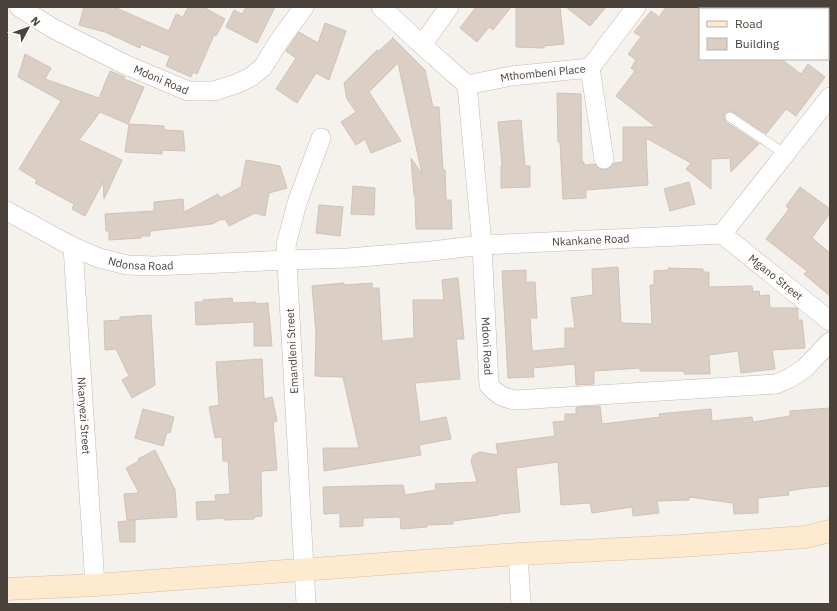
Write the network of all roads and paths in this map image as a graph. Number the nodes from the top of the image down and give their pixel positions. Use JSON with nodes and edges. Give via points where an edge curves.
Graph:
{"nodes":[{"id":1,"x":20,"y":7,"type":"edge"},
{"id":2,"x":304,"y":7,"type":"edge"},
{"id":3,"x":381,"y":7,"type":"edge"},
{"id":4,"x":449,"y":7,"type":"edge"},
{"id":5,"x":636,"y":7,"type":"edge"},
{"id":6,"x":422,"y":45,"type":"junction"},
{"id":7,"x":590,"y":68,"type":"junction"},
{"id":8,"x":467,"y":84,"type":"junction"},
{"id":9,"x":830,"y":97,"type":"edge"},
{"id":10,"x":730,"y":117,"type":"dead end"},
{"id":11,"x":321,"y":138,"type":"dead end"},
{"id":12,"x":785,"y":154,"type":"junction"},
{"id":13,"x":604,"y":159,"type":"dead end"},
{"id":14,"x":7,"y":211,"type":"edge"},
{"id":15,"x":722,"y":234,"type":"junction"},
{"id":16,"x":482,"y":245,"type":"junction"},
{"id":17,"x":73,"y":247,"type":"junction"},
{"id":18,"x":286,"y":260,"type":"junction"},
{"id":19,"x":830,"y":321,"type":"edge"},
{"id":20,"x":830,"y":342,"type":"edge"},
{"id":21,"x":830,"y":531,"type":"edge"},
{"id":22,"x":518,"y":554,"type":"junction"},
{"id":23,"x":305,"y":570,"type":"junction"},
{"id":24,"x":95,"y":585,"type":"junction"},
{"id":25,"x":7,"y":589,"type":"edge"},
{"id":26,"x":306,"y":604,"type":"edge"},
{"id":27,"x":521,"y":604,"type":"edge"}],
"edges":[{"from":1,"to":2,"type":"street","name":"Mdoni Road","via":[[54,29],[124,64],[188,91],[214,92],[251,77],[263,67]]},
{"from":3,"to":6,"type":"street"},
{"from":4,"to":6,"type":"street"},
{"from":5,"to":7,"type":"street","name":"Mthombeni Place"},
{"from":6,"to":8,"type":"street"},
{"from":7,"to":8,"type":"street","name":"Mthombeni Place","via":[[511,76]]},
{"from":7,"to":13,"type":"street"},
{"from":8,"to":16,"type":"street","name":"Mdoni Road"},
{"from":9,"to":12,"type":"street"},
{"from":10,"to":12,"type":"lane"},
{"from":11,"to":18,"type":"street","name":"Emandleni Street","via":[[297,203],[286,245]]},
{"from":12,"to":15,"type":"street"},
{"from":14,"to":17,"type":"street","name":"Ndonsa Road"},
{"from":15,"to":16,"type":"street","name":"Nkankane Road"},
{"from":15,"to":19,"type":"street","name":"Mgano Street"},
{"from":16,"to":18,"type":"street","name":"Nkankane Road","via":[[390,255]]},
{"from":16,"to":20,"type":"street","name":"Mdoni Road","via":[[489,385],[508,400],[776,384],[805,368]]},
{"from":17,"to":18,"type":"street","name":"Ndonsa Road","via":[[99,258],[127,265]]},
{"from":17,"to":24,"type":"street","name":"Nkanyezi Street"},
{"from":18,"to":23,"type":"street","name":"Emandleni Street"},
{"from":21,"to":22,"type":"street","via":[[805,537]]},
{"from":22,"to":23,"type":"street"},
{"from":22,"to":27,"type":"street"},
{"from":23,"to":24,"type":"street"},
{"from":23,"to":26,"type":"street","name":"Emandleni Street"},
{"from":24,"to":25,"type":"street"}]}
